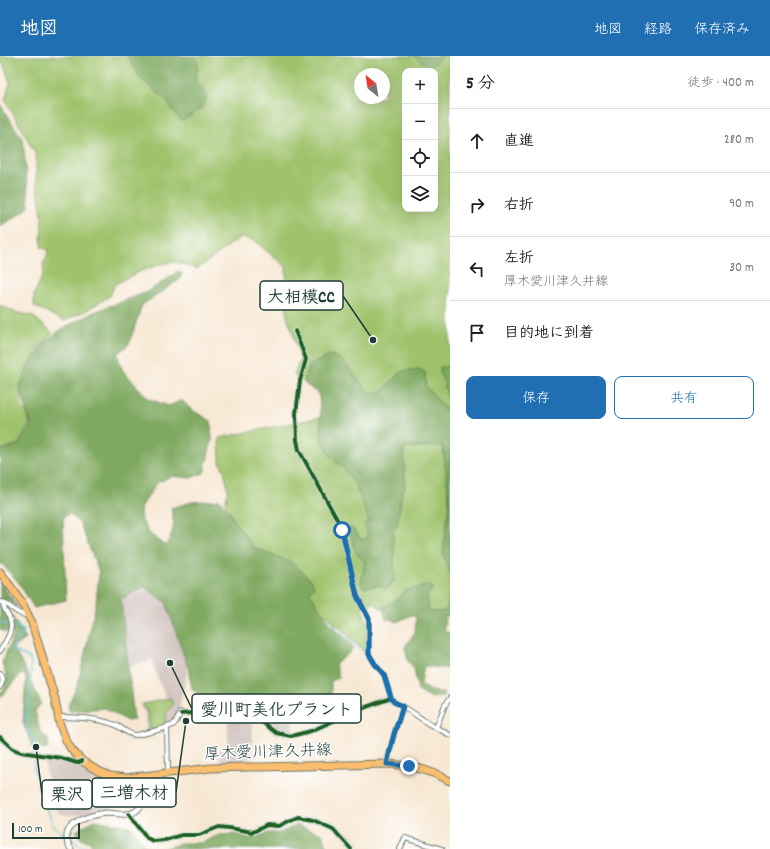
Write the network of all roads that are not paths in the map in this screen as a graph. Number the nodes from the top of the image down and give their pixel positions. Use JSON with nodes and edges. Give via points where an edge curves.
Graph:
{"nodes":[{"id":1,"x":295,"y":331,"type":"dead end"},
{"id":2,"x":0,"y":572,"type":"edge"},
{"id":3,"x":2,"y":602,"type":"edge"},
{"id":4,"x":28,"y":615,"type":"junction"},
{"id":5,"x":0,"y":651,"type":"edge"},
{"id":6,"x":0,"y":673,"type":"edge"},
{"id":7,"x":0,"y":687,"type":"edge"},
{"id":8,"x":391,"y":698,"type":"junction"},
{"id":9,"x":450,"y":698,"type":"edge"},
{"id":10,"x":403,"y":706,"type":"junction"},
{"id":11,"x":59,"y":717,"type":"junction"},
{"id":12,"x":167,"y":726,"type":"junction"},
{"id":13,"x":436,"y":728,"type":"junction"},
{"id":14,"x":450,"y":735,"type":"edge"},
{"id":15,"x":0,"y":737,"type":"edge"},
{"id":16,"x":82,"y":761,"type":"junction"},
{"id":17,"x":387,"y":764,"type":"junction"},
{"id":18,"x":168,"y":772,"type":"junction"},
{"id":19,"x":143,"y":776,"type":"junction"},
{"id":20,"x":450,"y":781,"type":"edge"},
{"id":21,"x":129,"y":814,"type":"junction"},
{"id":22,"x":71,"y":849,"type":"edge"},
{"id":23,"x":351,"y":849,"type":"edge"},
{"id":24,"x":400,"y":849,"type":"edge"},
{"id":25,"x":442,"y":849,"type":"edge"}],
"edges":[{"from":1,"to":8,"type":"street","via":[[306,359],[296,414],[299,450],[342,530],[357,596],[369,619],[369,654],[384,675]]},
{"from":2,"to":4,"type":"main road","name":"厚木愛川津久井線","via":[[16,592]]},
{"from":3,"to":4,"type":"street","via":[[18,613]]},
{"from":3,"to":5,"type":"street","via":[[11,628]]},
{"from":4,"to":11,"type":"main road","name":"厚木愛川津久井線"},
{"from":6,"to":7,"type":"street","via":[[3,681]]},
{"from":8,"to":10,"type":"street"},
{"from":8,"to":12,"type":"street","via":[[311,731],[291,736],[276,733],[259,721],[242,716],[202,718],[190,713],[180,713],[172,726]]},
{"from":9,"to":13,"type":"street"},
{"from":10,"to":13,"type":"street"},
{"from":10,"to":17,"type":"street"},
{"from":11,"to":12,"type":"street","via":[[109,722],[135,735]]},
{"from":11,"to":16,"type":"main road","name":"厚木愛川津久井線","via":[[67,744]]},
{"from":12,"to":18,"type":"street"},
{"from":13,"to":14,"type":"street"},
{"from":15,"to":16,"type":"street","via":[[15,750],[77,763]]},
{"from":16,"to":19,"type":"main road","name":"厚木愛川津久井線","via":[[110,776]]},
{"from":17,"to":18,"type":"main road","name":"厚木愛川津久井線","via":[[240,767]]},
{"from":17,"to":20,"type":"main road","name":"厚木愛川津久井線","via":[[427,771]]},
{"from":18,"to":19,"type":"main road","name":"厚木愛川津久井線"},
{"from":19,"to":21,"type":"street","via":[[144,798],[138,810]]},
{"from":21,"to":22,"type":"street","via":[[96,815],[74,824],[67,837]]},
{"from":21,"to":23,"type":"street","via":[[147,838],[153,841],[203,834],[219,827],[253,832],[298,818],[314,820],[333,828]]},
{"from":24,"to":25,"type":"street","via":[[405,838]]}]}
